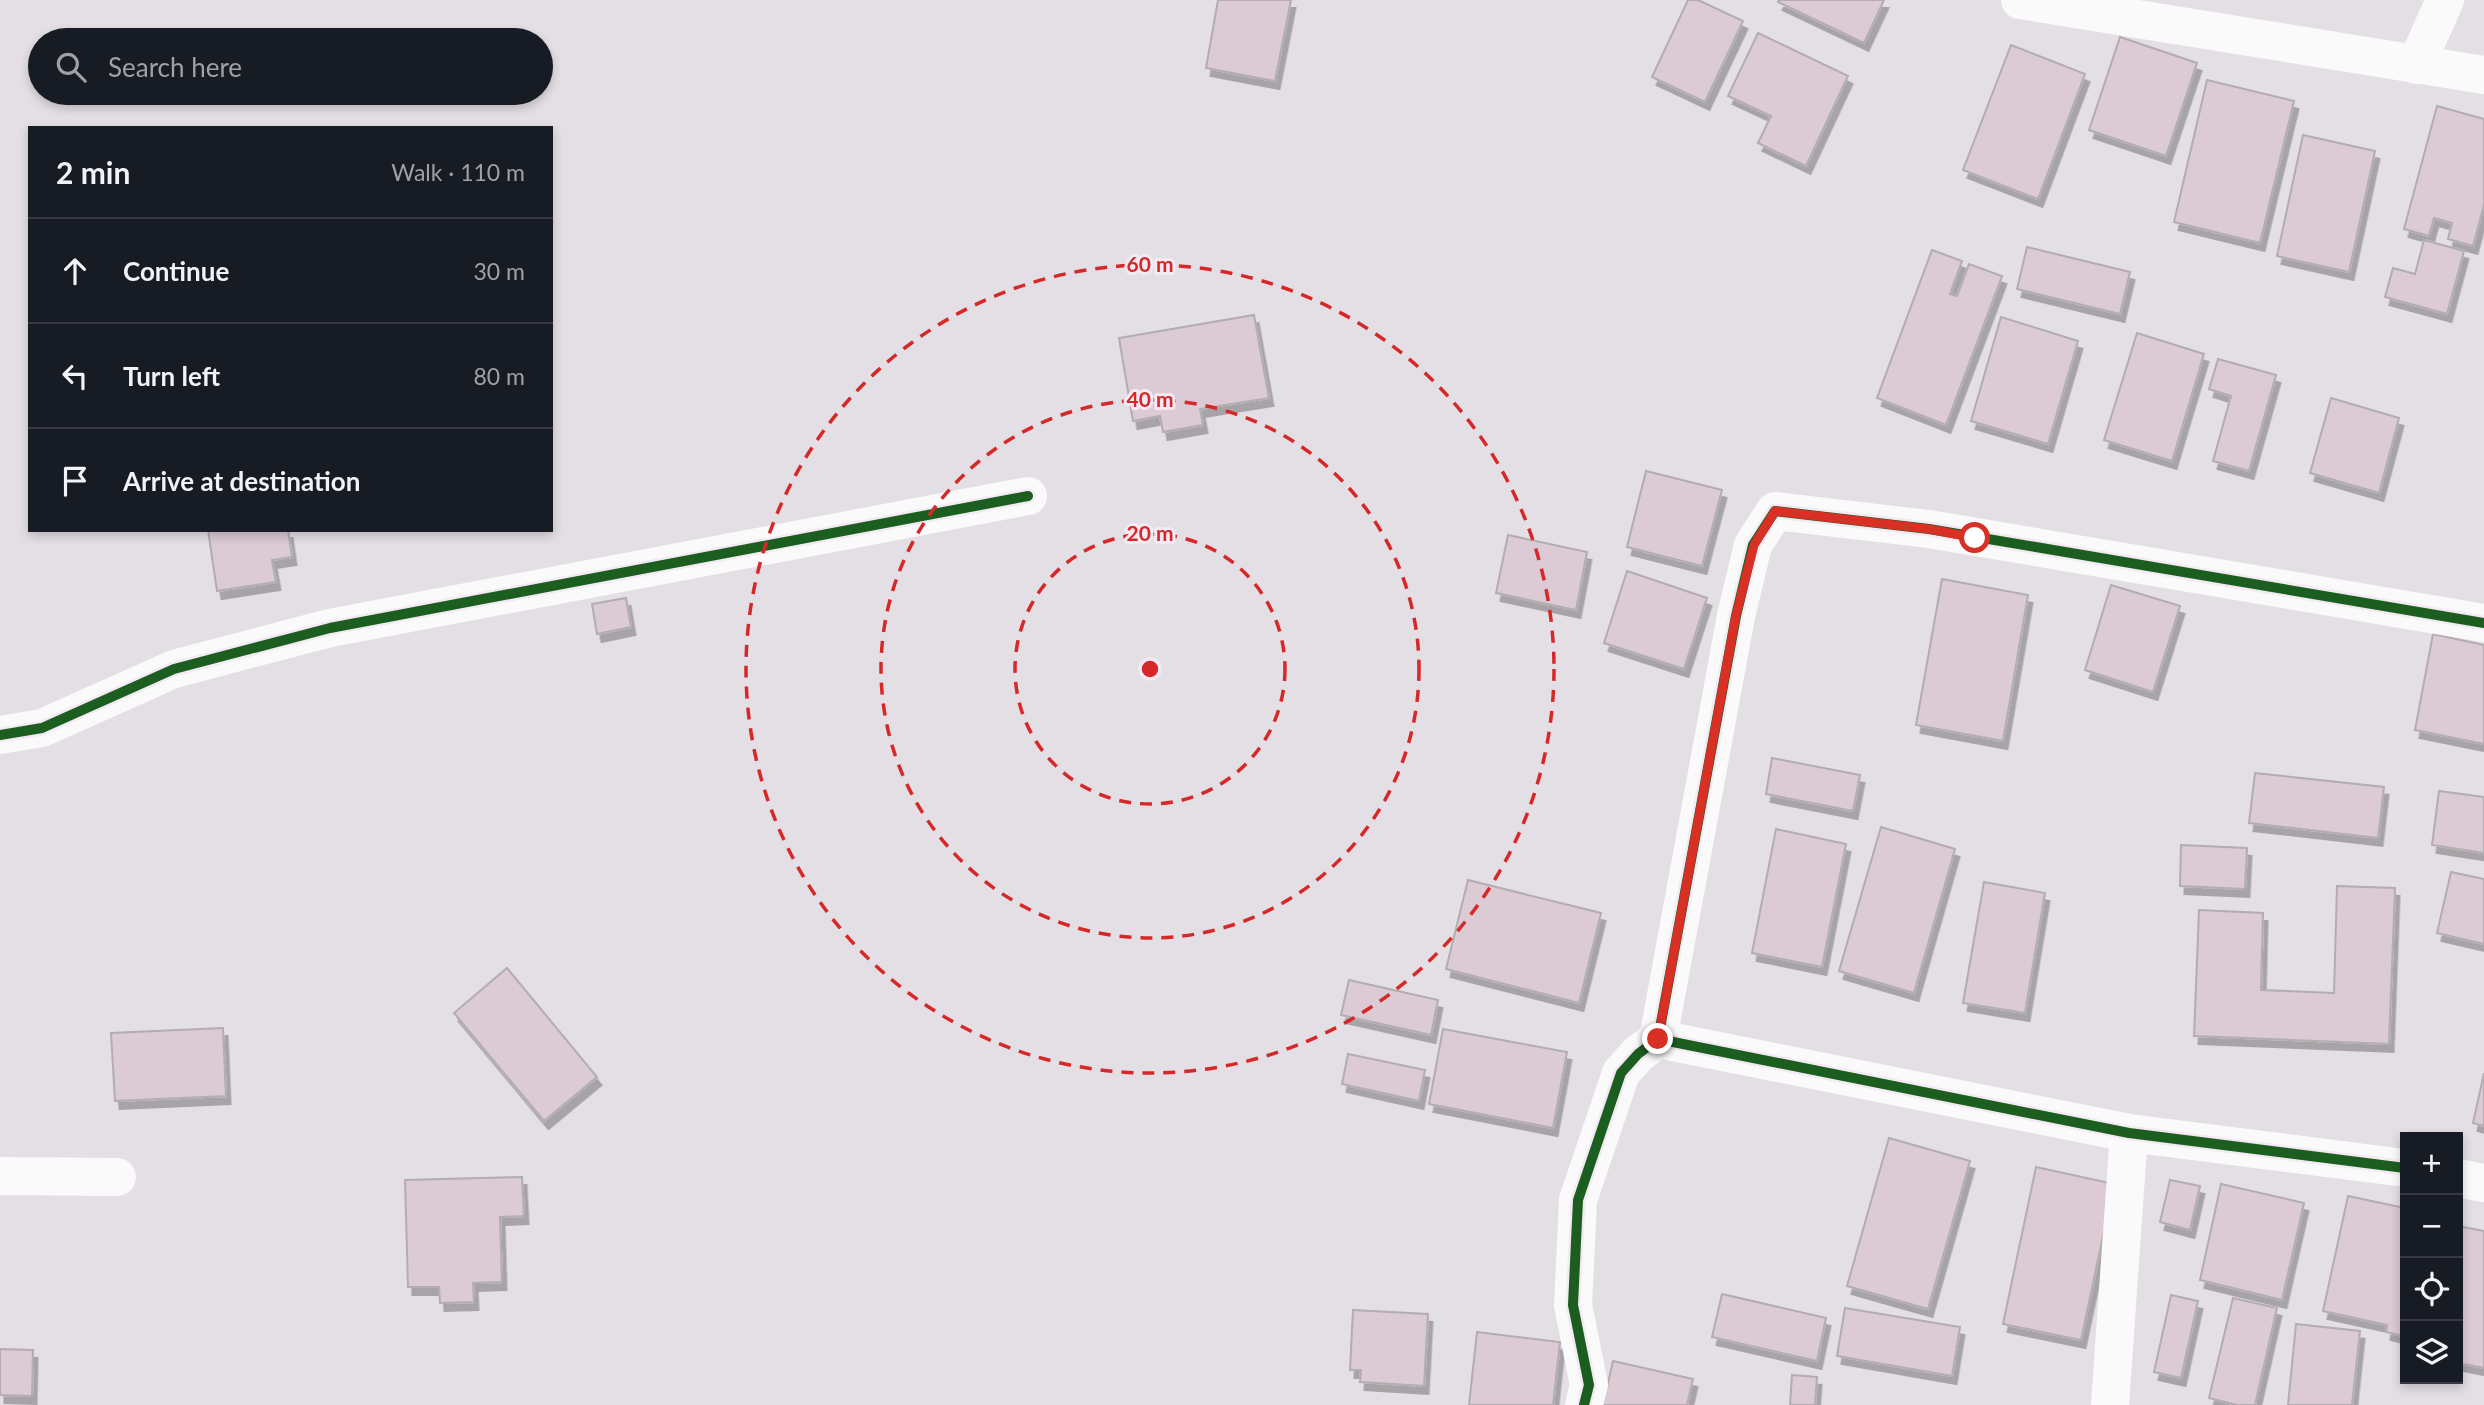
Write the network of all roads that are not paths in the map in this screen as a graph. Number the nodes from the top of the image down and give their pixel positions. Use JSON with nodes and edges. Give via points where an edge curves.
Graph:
{"nodes":[{"id":1,"x":2020,"y":0,"type":"edge"},
{"id":2,"x":2445,"y":0,"type":"edge"},
{"id":3,"x":2416,"y":65,"type":"junction"},
{"id":4,"x":2484,"y":75,"type":"edge"},
{"id":5,"x":1028,"y":496,"type":"dead end"},
{"id":6,"x":2484,"y":623,"type":"edge"},
{"id":7,"x":0,"y":735,"type":"edge"},
{"id":8,"x":1658,"y":1039,"type":"junction"},
{"id":9,"x":2129,"y":1133,"type":"junction"},
{"id":10,"x":2400,"y":1167,"type":"edge"},
{"id":11,"x":0,"y":1176,"type":"edge"},
{"id":12,"x":117,"y":1177,"type":"dead end"},
{"id":13,"x":2463,"y":1179,"type":"edge"},
{"id":14,"x":2484,"y":1183,"type":"edge"},
{"id":15,"x":1584,"y":1405,"type":"edge"},
{"id":16,"x":2110,"y":1405,"type":"edge"}],
"edges":[{"from":1,"to":3,"type":"street"},
{"from":2,"to":3,"type":"street"},
{"from":3,"to":4,"type":"street"},
{"from":5,"to":7,"type":"street","via":[[330,628],[174,669],[43,728]]},
{"from":6,"to":8,"type":"street","via":[[1929,529],[1775,511],[1754,545],[1736,615]]},
{"from":8,"to":9,"type":"street"},
{"from":8,"to":15,"type":"street","via":[[1621,1073],[1578,1200],[1573,1305],[1589,1385]]},
{"from":9,"to":10,"type":"street"},
{"from":9,"to":16,"type":"street"},
{"from":11,"to":12,"type":"street"},
{"from":13,"to":14,"type":"street"}]}
